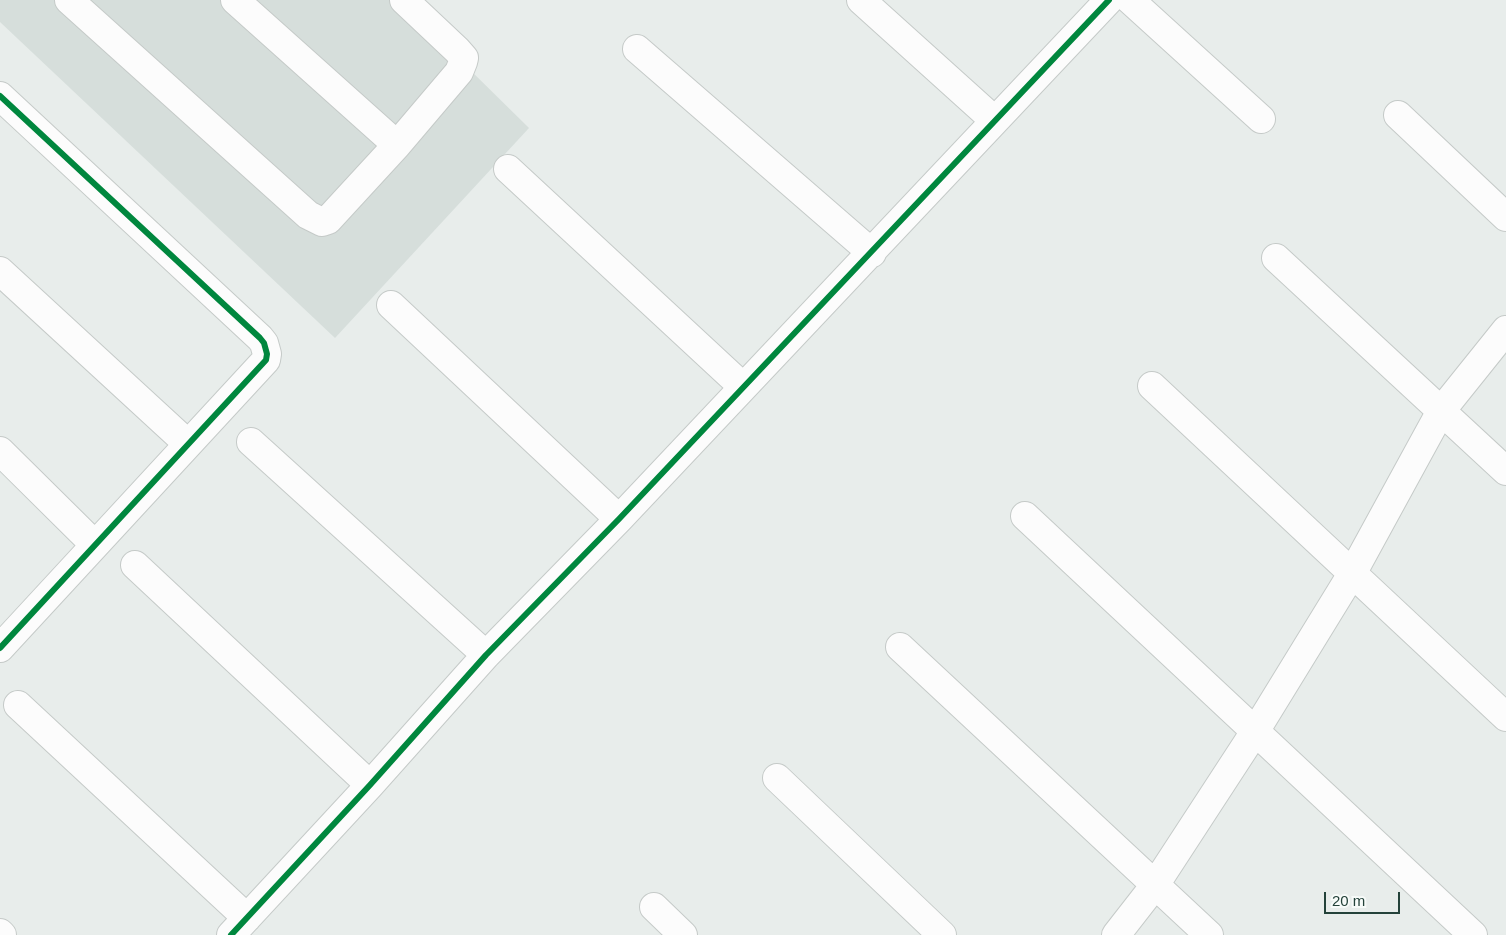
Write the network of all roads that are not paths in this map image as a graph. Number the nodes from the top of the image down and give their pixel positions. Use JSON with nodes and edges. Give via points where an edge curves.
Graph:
{"nodes":[{"id":1,"x":69,"y":0,"type":"edge"},
{"id":2,"x":235,"y":0,"type":"edge"},
{"id":3,"x":404,"y":0,"type":"edge"},
{"id":4,"x":861,"y":0,"type":"edge"},
{"id":5,"x":1109,"y":0,"type":"edge"},
{"id":6,"x":1130,"y":0,"type":"edge"},
{"id":7,"x":637,"y":49,"type":"dead end"},
{"id":8,"x":0,"y":96,"type":"edge"},
{"id":9,"x":1398,"y":115,"type":"dead end"},
{"id":10,"x":1261,"y":119,"type":"dead end"},
{"id":11,"x":994,"y":120,"type":"junction"},
{"id":12,"x":397,"y":145,"type":"junction"},
{"id":13,"x":508,"y":169,"type":"dead end"},
{"id":14,"x":1506,"y":217,"type":"edge"},
{"id":15,"x":872,"y":252,"type":"junction"},
{"id":16,"x":1276,"y":258,"type":"dead end"},
{"id":17,"x":0,"y":271,"type":"edge"},
{"id":18,"x":391,"y":305,"type":"dead end"},
{"id":19,"x":1506,"y":330,"type":"edge"},
{"id":20,"x":742,"y":386,"type":"junction"},
{"id":21,"x":1152,"y":386,"type":"dead end"},
{"id":22,"x":1441,"y":411,"type":"junction"},
{"id":23,"x":251,"y":442,"type":"dead end"},
{"id":24,"x":188,"y":444,"type":"junction"},
{"id":25,"x":0,"y":451,"type":"edge"},
{"id":26,"x":1506,"y":471,"type":"edge"},
{"id":27,"x":1025,"y":516,"type":"dead end"},
{"id":28,"x":618,"y":519,"type":"junction"},
{"id":29,"x":95,"y":545,"type":"junction"},
{"id":30,"x":135,"y":565,"type":"dead end"},
{"id":31,"x":1353,"y":572,"type":"junction"},
{"id":32,"x":1,"y":644,"type":"edge"},
{"id":33,"x":900,"y":647,"type":"dead end"},
{"id":34,"x":486,"y":654,"type":"junction"},
{"id":35,"x":18,"y":705,"type":"dead end"},
{"id":36,"x":1506,"y":717,"type":"edge"},
{"id":37,"x":1256,"y":730,"type":"junction"},
{"id":38,"x":777,"y":778,"type":"dead end"},
{"id":39,"x":370,"y":785,"type":"junction"},
{"id":40,"x":1154,"y":885,"type":"junction"},
{"id":41,"x":654,"y":908,"type":"dead end"},
{"id":42,"x":239,"y":926,"type":"edge"},
{"id":43,"x":682,"y":935,"type":"edge"},
{"id":44,"x":942,"y":935,"type":"edge"},
{"id":45,"x":1116,"y":935,"type":"edge"},
{"id":46,"x":1209,"y":935,"type":"edge"},
{"id":47,"x":1473,"y":935,"type":"edge"}],
"edges":[{"from":1,"to":12,"type":"street","via":[[314,220],[328,220]]},
{"from":2,"to":12,"type":"street"},
{"from":3,"to":12,"type":"street","via":[[464,58],[459,72]]},
{"from":4,"to":11,"type":"street"},
{"from":5,"to":11,"type":"street"},
{"from":6,"to":10,"type":"street"},
{"from":7,"to":15,"type":"street"},
{"from":8,"to":24,"type":"street","via":[[264,343],[266,360]]},
{"from":9,"to":14,"type":"street"},
{"from":11,"to":15,"type":"street"},
{"from":13,"to":20,"type":"street"},
{"from":15,"to":20,"type":"street"},
{"from":16,"to":22,"type":"street"},
{"from":17,"to":24,"type":"street"},
{"from":18,"to":28,"type":"street"},
{"from":19,"to":22,"type":"street"},
{"from":20,"to":28,"type":"street"},
{"from":21,"to":31,"type":"street"},
{"from":22,"to":26,"type":"street"},
{"from":22,"to":31,"type":"street"},
{"from":23,"to":34,"type":"street"},
{"from":24,"to":29,"type":"street"},
{"from":25,"to":29,"type":"street"},
{"from":27,"to":37,"type":"street"},
{"from":28,"to":34,"type":"street"},
{"from":29,"to":32,"type":"street"},
{"from":30,"to":39,"type":"street"},
{"from":31,"to":36,"type":"street"},
{"from":31,"to":37,"type":"street"},
{"from":33,"to":40,"type":"street"},
{"from":34,"to":39,"type":"street"},
{"from":35,"to":42,"type":"street"},
{"from":37,"to":40,"type":"street"},
{"from":37,"to":47,"type":"street"},
{"from":38,"to":44,"type":"street"},
{"from":39,"to":42,"type":"street"},
{"from":40,"to":45,"type":"street"},
{"from":40,"to":46,"type":"street"},
{"from":41,"to":43,"type":"street"}]}
